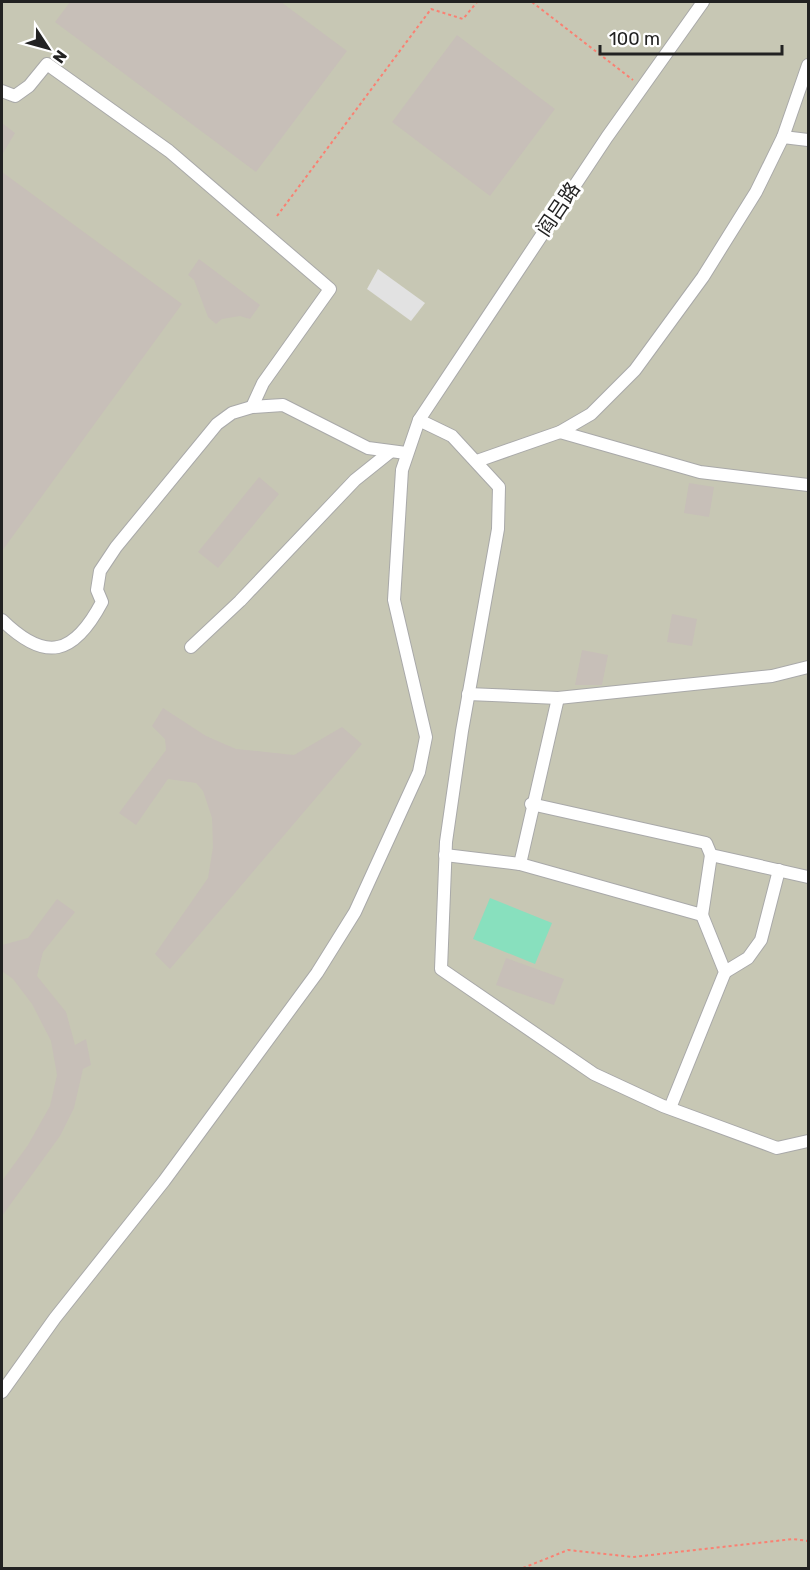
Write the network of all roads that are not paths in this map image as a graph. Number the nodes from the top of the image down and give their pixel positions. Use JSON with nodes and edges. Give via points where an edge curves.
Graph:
{"nodes":[{"id":1,"x":702,"y":2,"type":"edge"},
{"id":2,"x":808,"y":65,"type":"edge"},
{"id":3,"x":2,"y":91,"type":"edge"},
{"id":4,"x":783,"y":137,"type":"junction"},
{"id":5,"x":808,"y":140,"type":"edge"},
{"id":6,"x":252,"y":407,"type":"junction"},
{"id":7,"x":418,"y":420,"type":"junction"},
{"id":8,"x":560,"y":432,"type":"junction"},
{"id":9,"x":390,"y":452,"type":"junction"},
{"id":10,"x":406,"y":453,"type":"junction"},
{"id":11,"x":474,"y":458,"type":"junction"},
{"id":12,"x":808,"y":485,"type":"edge"},
{"id":13,"x":2,"y":620,"type":"edge"},
{"id":14,"x":191,"y":647,"type":"dead end"},
{"id":15,"x":808,"y":667,"type":"edge"},
{"id":16,"x":468,"y":694,"type":"junction"},
{"id":17,"x":558,"y":698,"type":"junction"},
{"id":18,"x":531,"y":804,"type":"junction"},
{"id":19,"x":446,"y":855,"type":"junction"},
{"id":20,"x":711,"y":855,"type":"junction"},
{"id":21,"x":520,"y":864,"type":"junction"},
{"id":22,"x":778,"y":870,"type":"junction"},
{"id":23,"x":808,"y":877,"type":"edge"},
{"id":24,"x":702,"y":915,"type":"junction"},
{"id":25,"x":725,"y":972,"type":"junction"},
{"id":26,"x":670,"y":1108,"type":"junction"},
{"id":27,"x":808,"y":1141,"type":"edge"},
{"id":28,"x":2,"y":1392,"type":"edge"}],
"edges":[{"from":1,"to":7,"type":"street","name":"阎吕路"},
{"from":2,"to":4,"type":"street"},
{"from":3,"to":6,"type":"street","via":[[15,96],[47,64],[169,150],[330,289],[263,383]]},
{"from":4,"to":5,"type":"street"},
{"from":4,"to":8,"type":"street","via":[[756,192],[658,341],[611,396],[591,414]]},
{"from":6,"to":9,"type":"street","via":[[283,405],[368,448]]},
{"from":6,"to":13,"type":"street","via":[[232,413],[217,424],[116,547],[100,571],[97,590],[102,602],[89,626],[65,645],[46,649],[15,633]]},
{"from":7,"to":10,"type":"street","name":"阎吕路"},
{"from":7,"to":11,"type":"street","via":[[452,436]]},
{"from":8,"to":11,"type":"street"},
{"from":8,"to":12,"type":"street","via":[[700,472]]},
{"from":9,"to":10,"type":"street"},
{"from":9,"to":14,"type":"street","via":[[355,480]]},
{"from":10,"to":28,"type":"street","name":"阎吕路","via":[[397,526],[394,600],[426,737],[419,772],[355,912],[317,973]]},
{"from":11,"to":16,"type":"street","via":[[499,487],[498,530]]},
{"from":15,"to":17,"type":"street","via":[[772,676]]},
{"from":16,"to":17,"type":"street"},
{"from":16,"to":19,"type":"street"},
{"from":17,"to":18,"type":"street"},
{"from":18,"to":20,"type":"street","via":[[706,843]]},
{"from":18,"to":21,"type":"street"},
{"from":19,"to":21,"type":"street"},
{"from":19,"to":26,"type":"street","via":[[441,969],[594,1074]]},
{"from":20,"to":22,"type":"street"},
{"from":20,"to":24,"type":"street"},
{"from":21,"to":24,"type":"street"},
{"from":22,"to":23,"type":"street"},
{"from":22,"to":25,"type":"street","via":[[761,940],[748,958]]},
{"from":24,"to":25,"type":"street"},
{"from":25,"to":26,"type":"street"},
{"from":26,"to":27,"type":"street","via":[[777,1148]]}]}
